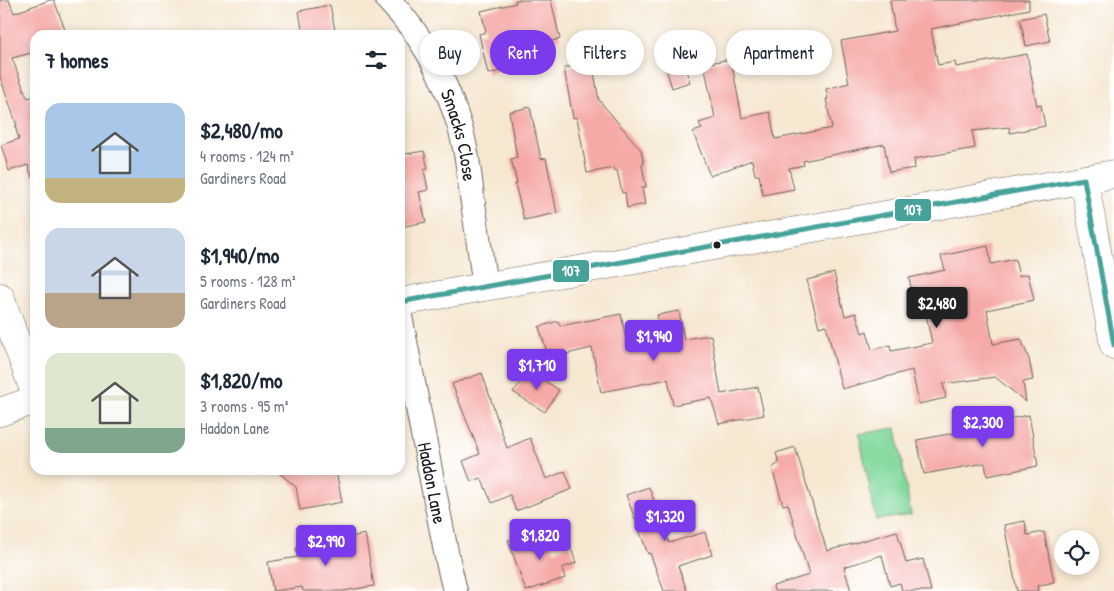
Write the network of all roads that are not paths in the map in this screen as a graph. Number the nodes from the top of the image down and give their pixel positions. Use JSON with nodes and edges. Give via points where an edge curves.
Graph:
{"nodes":[{"id":1,"x":388,"y":0,"type":"edge"},
{"id":2,"x":1114,"y":174,"type":"edge"},
{"id":3,"x":1084,"y":179,"type":"junction"},
{"id":4,"x":485,"y":288,"type":"junction"},
{"id":5,"x":0,"y":297,"type":"edge"},
{"id":6,"x":405,"y":301,"type":"edge"},
{"id":7,"x":405,"y":342,"type":"edge"},
{"id":8,"x":1114,"y":345,"type":"edge"},
{"id":9,"x":30,"y":379,"type":"edge"},
{"id":10,"x":30,"y":402,"type":"edge"},
{"id":11,"x":0,"y":412,"type":"edge"},
{"id":12,"x":455,"y":591,"type":"edge"}],
"edges":[{"from":1,"to":4,"type":"street","name":"Smacks Close","via":[[428,51],[458,119],[467,159]]},
{"from":2,"to":3,"type":"street"},
{"from":3,"to":4,"type":"street"},
{"from":3,"to":8,"type":"street"},
{"from":4,"to":6,"type":"street"},
{"from":5,"to":9,"type":"street"},
{"from":7,"to":12,"type":"street","name":"Haddon Lane"},
{"from":10,"to":11,"type":"street"}]}
